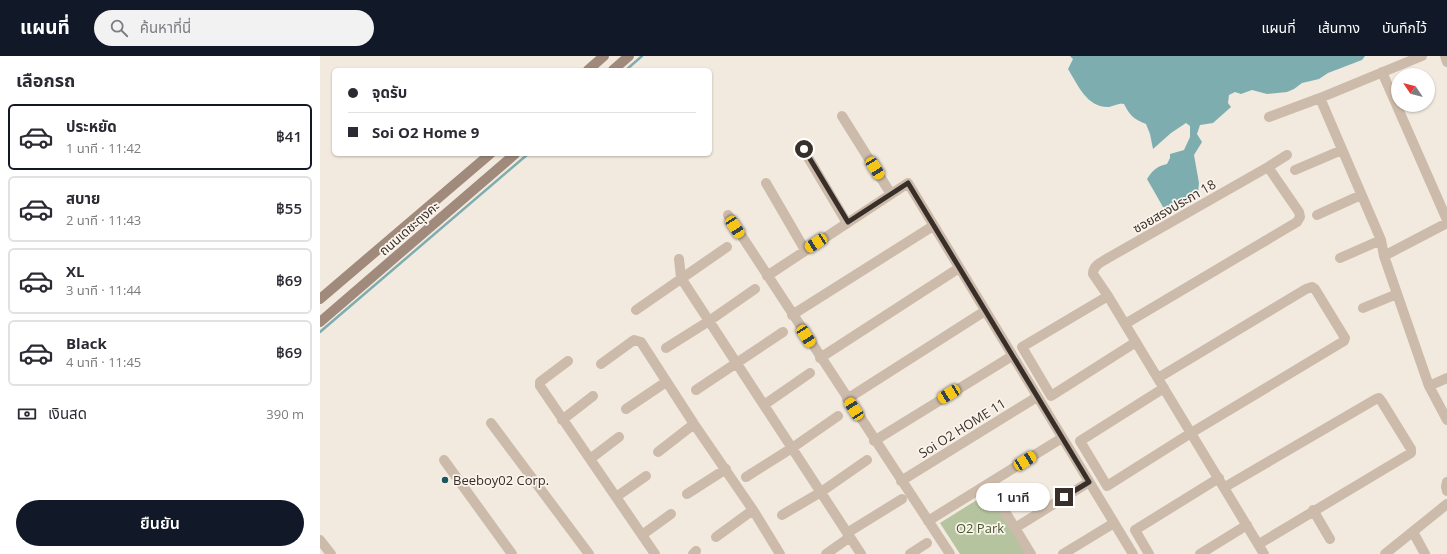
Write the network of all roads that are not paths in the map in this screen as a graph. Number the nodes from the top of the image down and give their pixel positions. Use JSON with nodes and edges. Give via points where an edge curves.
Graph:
{"nodes":[{"id":1,"x":604,"y":56,"type":"edge"},
{"id":2,"x":609,"y":56,"type":"edge"},
{"id":3,"x":629,"y":56,"type":"edge"},
{"id":4,"x":1422,"y":56,"type":"edge"},
{"id":5,"x":1445,"y":56,"type":"edge"},
{"id":6,"x":1447,"y":62,"type":"edge"},
{"id":7,"x":590,"y":68,"type":"edge"},
{"id":8,"x":615,"y":68,"type":"edge"},
{"id":9,"x":1382,"y":72,"type":"junction"},
{"id":10,"x":1320,"y":98,"type":"junction"},
{"id":11,"x":842,"y":116,"type":"dead end"},
{"id":12,"x":1269,"y":117,"type":"dead end"},
{"id":13,"x":804,"y":149,"type":"dead end"},
{"id":14,"x":1342,"y":150,"type":"junction"},
{"id":15,"x":1287,"y":155,"type":"dead end"},
{"id":16,"x":488,"y":156,"type":"edge"},
{"id":17,"x":513,"y":156,"type":"edge"},
{"id":18,"x":1268,"y":167,"type":"junction"},
{"id":19,"x":1295,"y":170,"type":"dead end"},
{"id":20,"x":766,"y":182,"type":"dead end"},
{"id":21,"x":891,"y":194,"type":"junction"},
{"id":22,"x":1361,"y":195,"type":"junction"},
{"id":23,"x":728,"y":215,"type":"dead end"},
{"id":24,"x":1317,"y":215,"type":"dead end"},
{"id":25,"x":848,"y":222,"type":"junction"},
{"id":26,"x":1447,"y":222,"type":"edge"},
{"id":27,"x":933,"y":226,"type":"junction"},
{"id":28,"x":1381,"y":240,"type":"junction"},
{"id":29,"x":727,"y":247,"type":"dead end"},
{"id":30,"x":805,"y":250,"type":"junction"},
{"id":31,"x":1384,"y":256,"type":"junction"},
{"id":32,"x":1340,"y":258,"type":"dead end"},
{"id":33,"x":679,"y":259,"type":"dead end"},
{"id":34,"x":959,"y":268,"type":"junction"},
{"id":35,"x":767,"y":276,"type":"junction"},
{"id":36,"x":681,"y":278,"type":"junction"},
{"id":37,"x":755,"y":289,"type":"dead end"},
{"id":38,"x":1397,"y":294,"type":"junction"},
{"id":39,"x":1108,"y":296,"type":"junction"},
{"id":40,"x":320,"y":299,"type":"edge"},
{"id":41,"x":1364,"y":308,"type":"dead end"},
{"id":42,"x":636,"y":310,"type":"dead end"},
{"id":43,"x":985,"y":311,"type":"junction"},
{"id":44,"x":792,"y":315,"type":"junction"},
{"id":45,"x":709,"y":321,"type":"junction"},
{"id":46,"x":320,"y":322,"type":"edge"},
{"id":47,"x":1125,"y":324,"type":"junction"},
{"id":48,"x":783,"y":332,"type":"dead end"},
{"id":49,"x":1136,"y":342,"type":"junction"},
{"id":50,"x":666,"y":348,"type":"dead end"},
{"id":51,"x":1012,"y":356,"type":"junction"},
{"id":52,"x":820,"y":358,"type":"junction"},
{"id":53,"x":568,"y":361,"type":"dead end"},
{"id":54,"x":601,"y":364,"type":"dead end"},
{"id":55,"x":737,"y":364,"type":"junction"},
{"id":56,"x":810,"y":373,"type":"dead end"},
{"id":57,"x":1158,"y":378,"type":"junction"},
{"id":58,"x":1447,"y":378,"type":"edge"},
{"id":59,"x":666,"y":382,"type":"junction"},
{"id":60,"x":1429,"y":386,"type":"junction"},
{"id":61,"x":1164,"y":388,"type":"junction"},
{"id":62,"x":696,"y":390,"type":"dead end"},
{"id":63,"x":593,"y":396,"type":"dead end"},
{"id":64,"x":1037,"y":397,"type":"junction"},
{"id":65,"x":847,"y":399,"type":"junction"},
{"id":66,"x":764,"y":405,"type":"junction"},
{"id":67,"x":626,"y":409,"type":"dead end"},
{"id":68,"x":838,"y":416,"type":"dead end"},
{"id":69,"x":562,"y":420,"type":"junction"},
{"id":70,"x":1447,"y":420,"type":"edge"},
{"id":71,"x":491,"y":423,"type":"dead end"},
{"id":72,"x":694,"y":424,"type":"junction"},
{"id":73,"x":1192,"y":433,"type":"junction"},
{"id":74,"x":619,"y":437,"type":"dead end"},
{"id":75,"x":1062,"y":438,"type":"junction"},
{"id":76,"x":874,"y":441,"type":"junction"},
{"id":77,"x":792,"y":448,"type":"junction"},
{"id":78,"x":658,"y":452,"type":"dead end"},
{"id":79,"x":590,"y":459,"type":"junction"},
{"id":80,"x":444,"y":460,"type":"dead end"},
{"id":81,"x":867,"y":460,"type":"dead end"},
{"id":82,"x":726,"y":469,"type":"junction"},
{"id":83,"x":646,"y":476,"type":"dead end"},
{"id":84,"x":746,"y":477,"type":"dead end"},
{"id":85,"x":1219,"y":478,"type":"junction"},
{"id":86,"x":901,"y":481,"type":"junction"},
{"id":87,"x":1089,"y":482,"type":"junction"},
{"id":88,"x":1447,"y":482,"type":"edge"},
{"id":89,"x":988,"y":484,"type":"junction"},
{"id":90,"x":1225,"y":488,"type":"junction"},
{"id":91,"x":1447,"y":491,"type":"edge"},
{"id":92,"x":821,"y":492,"type":"junction"},
{"id":93,"x":688,"y":494,"type":"dead end"},
{"id":94,"x":616,"y":497,"type":"junction"},
{"id":95,"x":902,"y":499,"type":"dead end"},
{"id":96,"x":1447,"y":504,"type":"edge"},
{"id":97,"x":753,"y":510,"type":"junction"},
{"id":98,"x":1313,"y":510,"type":"junction"},
{"id":99,"x":671,"y":514,"type":"dead end"},
{"id":100,"x":782,"y":515,"type":"dead end"},
{"id":101,"x":928,"y":521,"type":"junction"},
{"id":102,"x":1114,"y":523,"type":"junction"},
{"id":103,"x":1247,"y":524,"type":"junction"},
{"id":104,"x":1015,"y":528,"type":"junction"},
{"id":105,"x":1413,"y":532,"type":"junction"},
{"id":106,"x":642,"y":535,"type":"junction"},
{"id":107,"x":849,"y":536,"type":"junction"},
{"id":108,"x":716,"y":537,"type":"dead end"},
{"id":109,"x":1330,"y":539,"type":"dead end"},
{"id":110,"x":320,"y":540,"type":"edge"},
{"id":111,"x":927,"y":544,"type":"dead end"},
{"id":112,"x":1259,"y":544,"type":"junction"},
{"id":113,"x":330,"y":554,"type":"edge"},
{"id":114,"x":512,"y":554,"type":"edge"},
{"id":115,"x":589,"y":554,"type":"edge"},
{"id":116,"x":655,"y":554,"type":"edge"},
{"id":117,"x":780,"y":554,"type":"edge"},
{"id":118,"x":826,"y":554,"type":"edge"},
{"id":119,"x":861,"y":554,"type":"edge"},
{"id":120,"x":910,"y":554,"type":"edge"},
{"id":121,"x":950,"y":554,"type":"edge"},
{"id":122,"x":1032,"y":554,"type":"edge"},
{"id":123,"x":1063,"y":554,"type":"edge"},
{"id":124,"x":1133,"y":554,"type":"edge"},
{"id":125,"x":1149,"y":554,"type":"edge"},
{"id":126,"x":1200,"y":554,"type":"edge"},
{"id":127,"x":1264,"y":554,"type":"edge"},
{"id":128,"x":1385,"y":554,"type":"edge"},
{"id":129,"x":1425,"y":554,"type":"edge"}],
"edges":[{"from":1,"to":7,"type":"street"},
{"from":2,"to":8,"type":"street"},
{"from":3,"to":8,"type":"street"},
{"from":4,"to":9,"type":"street"},
{"from":5,"to":6,"type":"street"},
{"from":9,"to":10,"type":"street"},
{"from":9,"to":26,"type":"street"},
{"from":10,"to":12,"type":"street"},
{"from":10,"to":14,"type":"street"},
{"from":11,"to":21,"type":"street"},
{"from":13,"to":25,"type":"street"},
{"from":14,"to":19,"type":"street"},
{"from":14,"to":22,"type":"street"},
{"from":15,"to":18,"type":"street","name":"ซอยสรงประภา 18"},
{"from":16,"to":40,"type":"street","name":"ถนนเดชะตุงคะ"},
{"from":17,"to":46,"type":"street","name":"ถนนเดชะตุงคะ"},
{"from":18,"to":39,"type":"street","name":"ซอยสรงประภา 18","via":[[1094,268],[1093,274]]},
{"from":18,"to":47,"type":"street","via":[[1299,212],[1297,222]]},
{"from":20,"to":30,"type":"street"},
{"from":21,"to":25,"type":"street"},
{"from":21,"to":27,"type":"street","via":[[908,183]]},
{"from":22,"to":24,"type":"street"},
{"from":22,"to":28,"type":"street"},
{"from":23,"to":35,"type":"street"},
{"from":25,"to":30,"type":"street"},
{"from":26,"to":31,"type":"street"},
{"from":27,"to":34,"type":"street"},
{"from":27,"to":44,"type":"street"},
{"from":28,"to":31,"type":"street"},
{"from":28,"to":32,"type":"street"},
{"from":29,"to":36,"type":"street"},
{"from":30,"to":35,"type":"street"},
{"from":31,"to":38,"type":"street"},
{"from":33,"to":36,"type":"street"},
{"from":34,"to":43,"type":"street"},
{"from":34,"to":52,"type":"street"},
{"from":35,"to":44,"type":"street"},
{"from":36,"to":42,"type":"street"},
{"from":36,"to":45,"type":"street"},
{"from":37,"to":45,"type":"street"},
{"from":38,"to":41,"type":"street"},
{"from":38,"to":60,"type":"street"},
{"from":39,"to":47,"type":"street"},
{"from":39,"to":49,"type":"street","via":[[1022,347],[1051,396]]},
{"from":43,"to":51,"type":"street"},
{"from":43,"to":65,"type":"street"},
{"from":44,"to":52,"type":"street"},
{"from":45,"to":50,"type":"street"},
{"from":45,"to":55,"type":"street"},
{"from":47,"to":49,"type":"street"},
{"from":48,"to":55,"type":"street"},
{"from":49,"to":57,"type":"street"},
{"from":51,"to":64,"type":"street"},
{"from":51,"to":76,"type":"street"},
{"from":52,"to":65,"type":"street"},
{"from":53,"to":69,"type":"street","via":[[540,382],[540,386]]},
{"from":54,"to":59,"type":"street","via":[[634,340],[638,340]]},
{"from":55,"to":62,"type":"street"},
{"from":55,"to":66,"type":"street"},
{"from":56,"to":66,"type":"street"},
{"from":57,"to":61,"type":"street"},
{"from":57,"to":73,"type":"street","via":[[1308,288],[1315,289],[1344,336],[1344,341]]},
{"from":58,"to":60,"type":"street"},
{"from":59,"to":67,"type":"street"},
{"from":59,"to":72,"type":"street"},
{"from":60,"to":70,"type":"street"},
{"from":61,"to":73,"type":"street"},
{"from":61,"to":73,"type":"street","via":[[1080,441],[1107,486]]},
{"from":63,"to":69,"type":"street"},
{"from":64,"to":75,"type":"street"},
{"from":64,"to":86,"type":"street","name":"Soi O2 HOME 11"},
{"from":65,"to":76,"type":"street"},
{"from":66,"to":77,"type":"street"},
{"from":68,"to":77,"type":"street"},
{"from":69,"to":79,"type":"street"},
{"from":71,"to":115,"type":"street"},
{"from":72,"to":78,"type":"street"},
{"from":72,"to":82,"type":"street"},
{"from":73,"to":85,"type":"street"},
{"from":74,"to":79,"type":"street"},
{"from":75,"to":87,"type":"street"},
{"from":75,"to":89,"type":"street"},
{"from":76,"to":86,"type":"street"},
{"from":77,"to":84,"type":"street"},
{"from":77,"to":92,"type":"street"},
{"from":79,"to":94,"type":"street"},
{"from":80,"to":114,"type":"street"},
{"from":81,"to":92,"type":"street"},
{"from":82,"to":93,"type":"street"},
{"from":82,"to":97,"type":"street"},
{"from":83,"to":94,"type":"street"},
{"from":85,"to":90,"type":"street"},
{"from":85,"to":125,"type":"street","via":[[1135,530]]},
{"from":86,"to":101,"type":"street"},
{"from":87,"to":102,"type":"street"},
{"from":87,"to":104,"type":"street"},
{"from":88,"to":91,"type":"street"},
{"from":89,"to":101,"type":"street"},
{"from":89,"to":104,"type":"street"},
{"from":90,"to":98,"type":"street","via":[[1379,398],[1411,453]]},
{"from":90,"to":103,"type":"street"},
{"from":92,"to":100,"type":"street"},
{"from":92,"to":107,"type":"street"},
{"from":94,"to":106,"type":"street"},
{"from":95,"to":107,"type":"street"},
{"from":96,"to":105,"type":"street"},
{"from":97,"to":108,"type":"street"},
{"from":97,"to":117,"type":"street"},
{"from":98,"to":109,"type":"street"},
{"from":98,"to":112,"type":"street"},
{"from":99,"to":106,"type":"street"},
{"from":101,"to":121,"type":"street"},
{"from":102,"to":123,"type":"street"},
{"from":102,"to":124,"type":"street"},
{"from":103,"to":112,"type":"street"},
{"from":103,"to":126,"type":"street"},
{"from":104,"to":122,"type":"street"},
{"from":105,"to":128,"type":"street"},
{"from":105,"to":129,"type":"street"},
{"from":106,"to":116,"type":"street"},
{"from":107,"to":118,"type":"street"},
{"from":107,"to":119,"type":"street"},
{"from":110,"to":113,"type":"street"},
{"from":111,"to":120,"type":"street"},
{"from":112,"to":127,"type":"street"}]}
